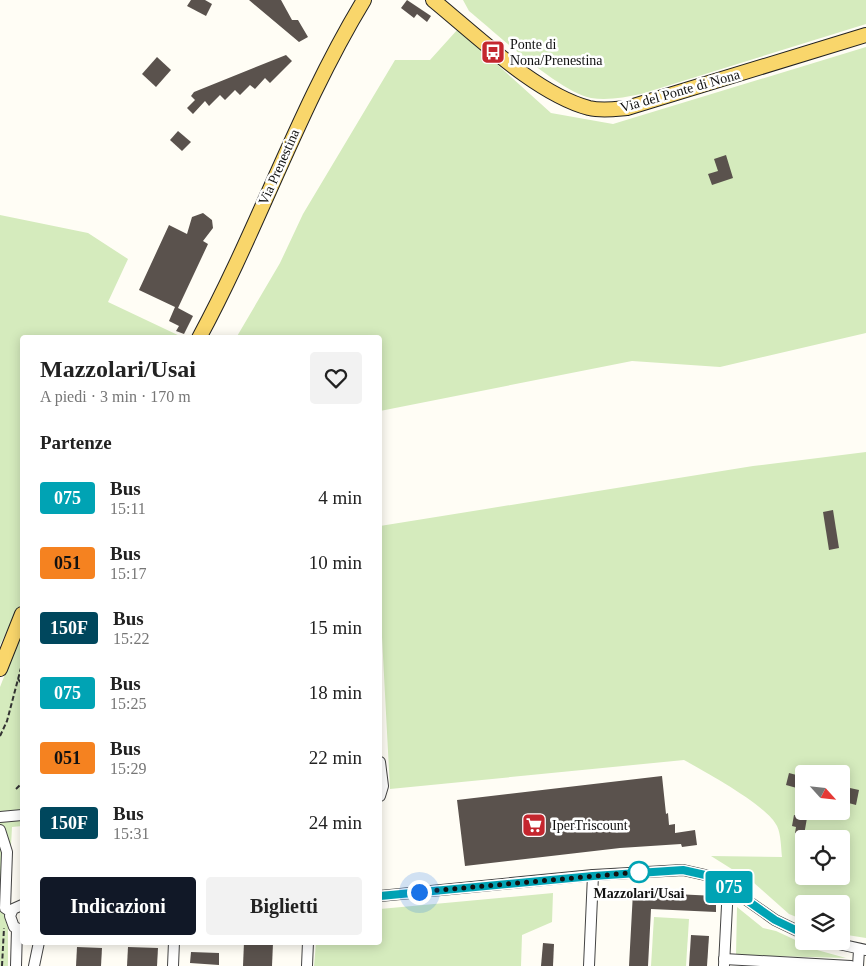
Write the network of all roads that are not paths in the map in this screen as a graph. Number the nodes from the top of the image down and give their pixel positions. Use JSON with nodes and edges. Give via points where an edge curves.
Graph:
{"nodes":[{"id":1,"x":364,"y":0,"type":"edge"},
{"id":2,"x":434,"y":0,"type":"edge"},
{"id":3,"x":866,"y":35,"type":"edge"},
{"id":4,"x":200,"y":335,"type":"edge"},
{"id":5,"x":20,"y":619,"type":"edge"},
{"id":6,"x":0,"y":669,"type":"edge"},
{"id":7,"x":20,"y":815,"type":"edge"},
{"id":8,"x":0,"y":817,"type":"edge"},
{"id":9,"x":0,"y":830,"type":"edge"},
{"id":10,"x":593,"y":876,"type":"junction"},
{"id":11,"x":728,"y":886,"type":"junction"},
{"id":12,"x":382,"y":896,"type":"edge"},
{"id":13,"x":20,"y":905,"type":"edge"},
{"id":14,"x":8,"y":910,"type":"junction"},
{"id":15,"x":20,"y":930,"type":"edge"},
{"id":16,"x":795,"y":930,"type":"edge"},
{"id":17,"x":38,"y":945,"type":"edge"},
{"id":18,"x":174,"y":945,"type":"edge"},
{"id":19,"x":308,"y":945,"type":"edge"},
{"id":20,"x":850,"y":947,"type":"edge"},
{"id":21,"x":863,"y":950,"type":"edge"},
{"id":22,"x":724,"y":963,"type":"edge"},
{"id":23,"x":16,"y":966,"type":"edge"},
{"id":24,"x":34,"y":966,"type":"edge"},
{"id":25,"x":173,"y":966,"type":"edge"},
{"id":26,"x":307,"y":966,"type":"edge"},
{"id":27,"x":588,"y":966,"type":"edge"},
{"id":28,"x":850,"y":966,"type":"edge"},
{"id":29,"x":858,"y":966,"type":"edge"}],
"edges":[{"from":1,"to":4,"type":"main road","name":"Via Prenestina","via":[[318,81],[250,234]]},
{"from":2,"to":3,"type":"main road","name":"Via del Ponte di Nona","via":[[546,90],[591,109],[627,108]]},
{"from":5,"to":6,"type":"main road"},
{"from":7,"to":8,"type":"street"},
{"from":9,"to":14,"type":"street","via":[[7,852]]},
{"from":10,"to":11,"type":"street","via":[[683,870],[707,874]]},
{"from":10,"to":12,"type":"street"},
{"from":10,"to":27,"type":"street"},
{"from":11,"to":16,"type":"street","via":[[775,920]]},
{"from":11,"to":22,"type":"street"},
{"from":13,"to":14,"type":"street"},
{"from":14,"to":15,"type":"street","via":[[11,924]]},
{"from":15,"to":23,"type":"street"},
{"from":17,"to":24,"type":"street"},
{"from":18,"to":25,"type":"street"},
{"from":19,"to":26,"type":"street"},
{"from":20,"to":21,"type":"street"},
{"from":21,"to":29,"type":"street"},
{"from":22,"to":28,"type":"street"}]}
